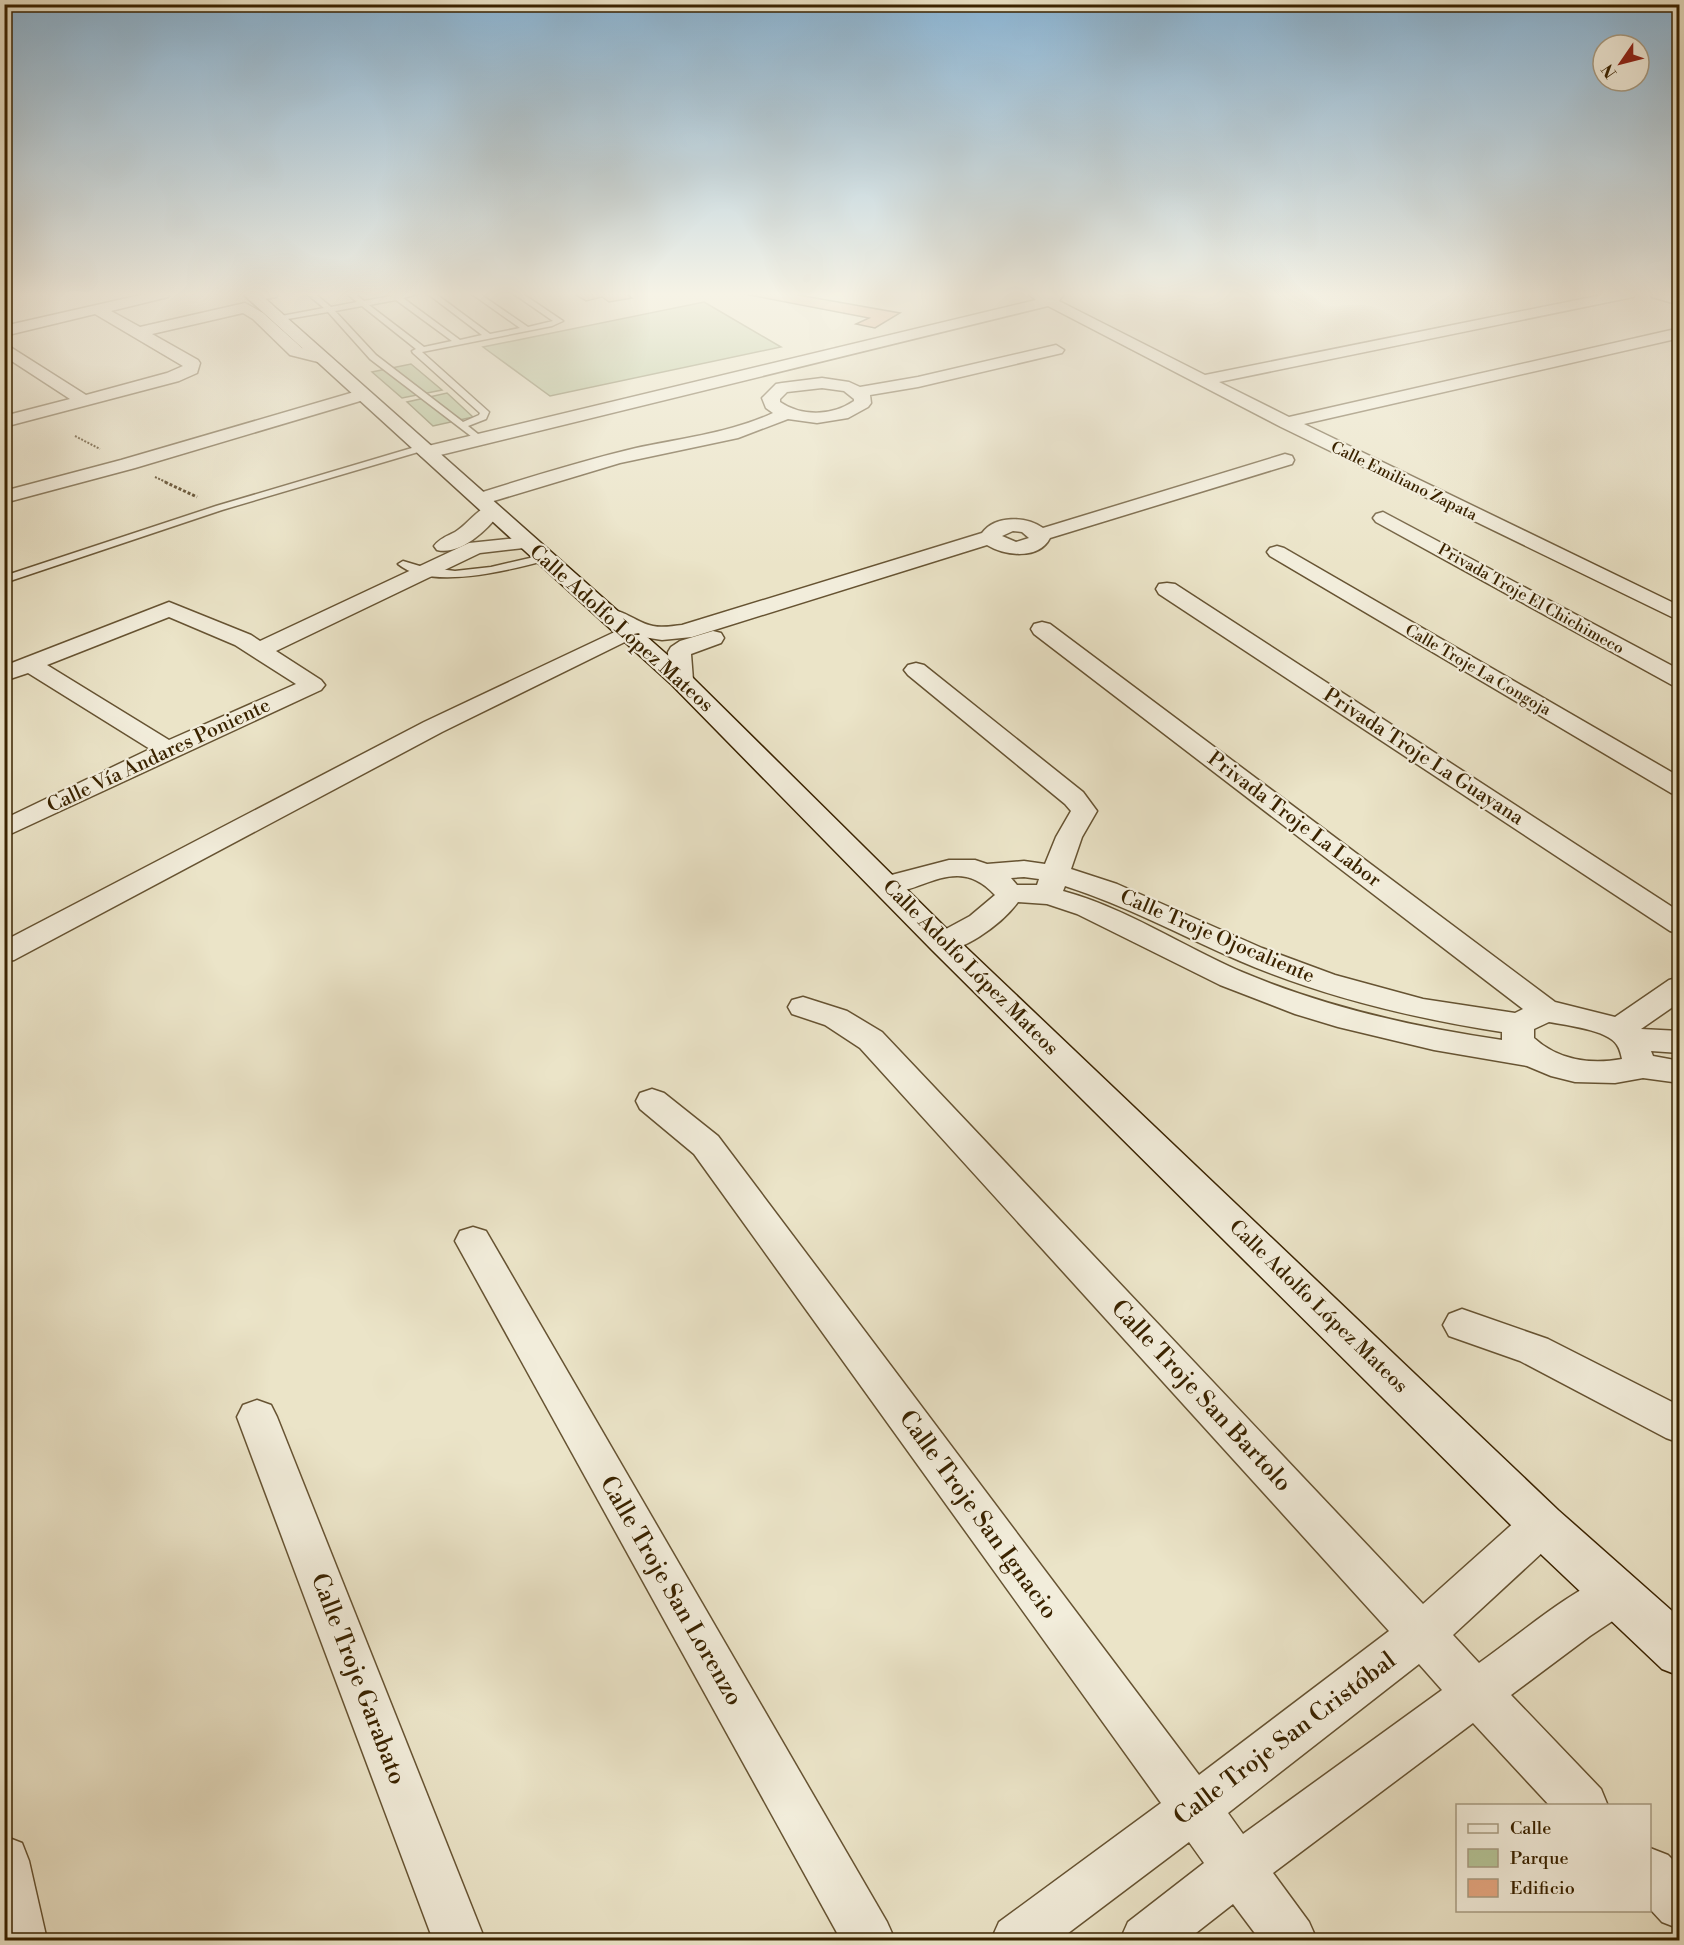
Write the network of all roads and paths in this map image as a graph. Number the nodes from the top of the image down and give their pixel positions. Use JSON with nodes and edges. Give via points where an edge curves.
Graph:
{"nodes":[{"id":1,"x":59,"y":385,"type":"edge"},
{"id":2,"x":144,"y":385,"type":"edge"},
{"id":3,"x":350,"y":385,"type":"edge"},
{"id":4,"x":408,"y":385,"type":"edge"},
{"id":5,"x":454,"y":385,"type":"edge"},
{"id":6,"x":702,"y":385,"type":"edge"},
{"id":7,"x":804,"y":385,"type":"edge"},
{"id":8,"x":838,"y":385,"type":"edge"},
{"id":9,"x":901,"y":385,"type":"edge"},
{"id":10,"x":1212,"y":385,"type":"edge"},
{"id":11,"x":1454,"y":385,"type":"edge"},
{"id":12,"x":858,"y":392,"type":"junction"},
{"id":13,"x":361,"y":395,"type":"junction"},
{"id":14,"x":84,"y":401,"type":"junction"},
{"id":15,"x":787,"y":413,"type":"junction"},
{"id":16,"x":4,"y":422,"type":"edge"},
{"id":17,"x":1287,"y":423,"type":"junction"},
{"id":18,"x":461,"y":426,"type":"junction"},
{"id":19,"x":480,"y":440,"type":"junction"},
{"id":20,"x":425,"y":450,"type":"junction"},
{"id":21,"x":1293,"y":457,"type":"dead end"},
{"id":22,"x":4,"y":497,"type":"edge"},
{"id":23,"x":479,"y":498,"type":"junction"},
{"id":24,"x":1383,"y":518,"type":"dead end"},
{"id":25,"x":534,"y":551,"type":"junction"},
{"id":26,"x":1277,"y":552,"type":"dead end"},
{"id":27,"x":412,"y":568,"type":"junction"},
{"id":28,"x":4,"y":580,"type":"edge"},
{"id":29,"x":863,"y":583,"type":"junction"},
{"id":30,"x":1167,"y":589,"type":"dead end"},
{"id":31,"x":1680,"y":615,"type":"edge"},
{"id":32,"x":617,"y":624,"type":"junction"},
{"id":33,"x":1042,"y":628,"type":"dead end"},
{"id":34,"x":251,"y":645,"type":"junction"},
{"id":35,"x":28,"y":663,"type":"junction"},
{"id":36,"x":916,"y":670,"type":"dead end"},
{"id":37,"x":4,"y":674,"type":"edge"},
{"id":38,"x":681,"y":680,"type":"junction"},
{"id":39,"x":1680,"y":680,"type":"edge"},
{"id":40,"x":168,"y":750,"type":"junction"},
{"id":41,"x":1680,"y":788,"type":"edge"},
{"id":42,"x":4,"y":829,"type":"edge"},
{"id":43,"x":987,"y":872,"type":"junction"},
{"id":44,"x":1050,"y":884,"type":"junction"},
{"id":45,"x":886,"y":885,"type":"junction"},
{"id":46,"x":1010,"y":894,"type":"junction"},
{"id":47,"x":1680,"y":925,"type":"edge"},
{"id":48,"x":943,"y":943,"type":"junction"},
{"id":49,"x":4,"y":953,"type":"edge"},
{"id":50,"x":1680,"y":987,"type":"edge"},
{"id":51,"x":803,"y":1007,"type":"dead end"},
{"id":52,"x":1546,"y":1011,"type":"junction"},
{"id":53,"x":1518,"y":1024,"type":"junction"},
{"id":54,"x":1680,"y":1042,"type":"edge"},
{"id":55,"x":1631,"y":1045,"type":"junction"},
{"id":56,"x":1531,"y":1055,"type":"junction"},
{"id":57,"x":1680,"y":1072,"type":"edge"},
{"id":58,"x":652,"y":1101,"type":"dead end"},
{"id":59,"x":473,"y":1241,"type":"dead end"},
{"id":60,"x":1462,"y":1325,"type":"dead end"},
{"id":61,"x":256,"y":1417,"type":"dead end"},
{"id":62,"x":1680,"y":1426,"type":"edge"},
{"id":63,"x":1542,"y":1525,"type":"junction"},
{"id":64,"x":1617,"y":1593,"type":"junction"},
{"id":65,"x":1422,"y":1634,"type":"junction"},
{"id":66,"x":1680,"y":1652,"type":"edge"},
{"id":67,"x":1476,"y":1694,"type":"junction"},
{"id":68,"x":1582,"y":1804,"type":"edge"},
{"id":69,"x":1194,"y":1809,"type":"junction"},
{"id":70,"x":4,"y":1862,"type":"edge"},
{"id":71,"x":1237,"y":1869,"type":"junction"},
{"id":72,"x":1651,"y":1874,"type":"edge"},
{"id":73,"x":1680,"y":1904,"type":"edge"},
{"id":74,"x":21,"y":1941,"type":"edge"},
{"id":75,"x":459,"y":1941,"type":"edge"},
{"id":76,"x":869,"y":1941,"type":"edge"},
{"id":77,"x":1017,"y":1941,"type":"edge"},
{"id":78,"x":1146,"y":1941,"type":"edge"},
{"id":79,"x":1292,"y":1941,"type":"edge"}],
"edges":[{"from":1,"to":14,"type":"street"},
{"from":2,"to":14,"type":"street"},
{"from":3,"to":13,"type":"street","name":"Calle Adolfo López Mateos"},
{"from":4,"to":18,"type":"lane"},
{"from":5,"to":18,"type":"lane","via":[[485,412],[483,417]]},
{"from":6,"to":19,"type":"street"},
{"from":7,"to":15,"type":"street","via":[[783,388],[771,398],[772,404]]},
{"from":8,"to":12,"type":"street"},
{"from":9,"to":12,"type":"street"},
{"from":10,"to":17,"type":"street","name":"Calle Emiliano Zapata"},
{"from":11,"to":17,"type":"street"},
{"from":12,"to":15,"type":"street","via":[[862,403],[846,413],[816,417]]},
{"from":13,"to":20,"type":"street","name":"Calle Adolfo López Mateos"},
{"from":13,"to":22,"type":"street"},
{"from":14,"to":16,"type":"street"},
{"from":15,"to":23,"type":"street","via":[[730,436],[639,453]]},
{"from":17,"to":31,"type":"street","name":"Calle Emiliano Zapata"},
{"from":18,"to":19,"type":"lane"},
{"from":19,"to":20,"type":"street"},
{"from":20,"to":23,"type":"street","name":"Calle Adolfo López Mateos"},
{"from":20,"to":28,"type":"lane","via":[[219,508]]},
{"from":21,"to":29,"type":"street","via":[[1156,492],[1034,531],[1013,525],[999,528],[994,530],[998,541]]},
{"from":23,"to":25,"type":"street","name":"Calle Adolfo López Mateos"},
{"from":23,"to":27,"type":"street","via":[[478,527]]},
{"from":24,"to":39,"type":"street","name":"Privada Troje El Chichimeco"},
{"from":25,"to":27,"type":"street","via":[[476,547]]},
{"from":25,"to":32,"type":"street","name":"Calle Adolfo López Mateos"},
{"from":26,"to":41,"type":"street","name":"Calle Troje La Congoja"},
{"from":27,"to":34,"type":"street"},
{"from":29,"to":32,"type":"street","via":[[684,632],[662,634],[641,630],[626,620]]},
{"from":29,"to":38,"type":"street","via":[[688,646],[679,652]]},
{"from":30,"to":47,"type":"street","name":"Privada Troje La Guayana"},
{"from":32,"to":38,"type":"street","name":"Calle Adolfo López Mateos"},
{"from":32,"to":49,"type":"street","via":[[433,727]]},
{"from":33,"to":52,"type":"street","name":"Privada Troje La Labor"},
{"from":34,"to":35,"type":"street","via":[[169,609]]},
{"from":34,"to":40,"type":"street","name":"Calle Vía Andares Poniente","via":[[313,686]]},
{"from":35,"to":37,"type":"street"},
{"from":35,"to":40,"type":"street"},
{"from":36,"to":44,"type":"street","via":[[1074,798],[1084,811]]},
{"from":38,"to":45,"type":"street","name":"Calle Adolfo López Mateos"},
{"from":40,"to":42,"type":"street","name":"Calle Vía Andares Poniente"},
{"from":43,"to":44,"type":"street","name":"Calle Troje Ojocaliente","via":[[1024,869]]},
{"from":43,"to":45,"type":"street","name":"Calle Troje Ojocaliente","via":[[942,869]]},
{"from":43,"to":46,"type":"street"},
{"from":44,"to":46,"type":"street","name":"Calle Troje Ojocaliente"},
{"from":44,"to":53,"type":"street","name":"Calle Troje Ojocaliente","via":[[1107,890],[1252,955],[1325,982],[1423,1009]]},
{"from":44,"to":56,"type":"street","name":"Calle Troje Ojocaliente","via":[[1090,911],[1229,977],[1330,1015],[1413,1037]]},
{"from":45,"to":48,"type":"street","name":"Calle Adolfo López Mateos"},
{"from":46,"to":48,"type":"street","via":[[1000,909]]},
{"from":48,"to":63,"type":"street","name":"Calle Adolfo López Mateos"},
{"from":50,"to":55,"type":"street"},
{"from":51,"to":65,"type":"street","name":"Calle Troje San Bartolo","via":[[836,1018],[871,1040]]},
{"from":52,"to":53,"type":"street"},
{"from":52,"to":55,"type":"street","via":[[1588,1019]]},
{"from":53,"to":56,"type":"street","via":[[1518,1041]]},
{"from":54,"to":55,"type":"street"},
{"from":55,"to":56,"type":"street","name":"Calle Troje Ojocaliente","via":[[1617,1072],[1564,1070]]},
{"from":55,"to":57,"type":"street"},
{"from":58,"to":69,"type":"street","name":"Calle Troje San Ignacio","via":[[706,1145]]},
{"from":59,"to":76,"type":"street","name":"Calle Troje San Lorenzo"},
{"from":60,"to":62,"type":"street","via":[[1534,1350]]},
{"from":61,"to":75,"type":"street","name":"Calle Troje Garabato"},
{"from":63,"to":64,"type":"street","name":"Calle Adolfo López Mateos"},
{"from":63,"to":65,"type":"street","name":"Calle Troje San Cristóbal"},
{"from":64,"to":66,"type":"street","name":"Calle Adolfo López Mateos"},
{"from":64,"to":67,"type":"street"},
{"from":65,"to":67,"type":"street","name":"Calle Troje San Bartolo"},
{"from":65,"to":69,"type":"street","name":"Calle Troje San Cristóbal"},
{"from":67,"to":68,"type":"street","name":"Calle Troje San Bartolo"},
{"from":67,"to":71,"type":"street"},
{"from":69,"to":71,"type":"street","name":"Calle Troje San Ignacio"},
{"from":69,"to":77,"type":"street","name":"Calle Troje San Cristóbal"},
{"from":70,"to":74,"type":"street"},
{"from":71,"to":78,"type":"street"},
{"from":71,"to":79,"type":"street","name":"Calle Troje San Ignacio"},
{"from":72,"to":73,"type":"street"}]}
